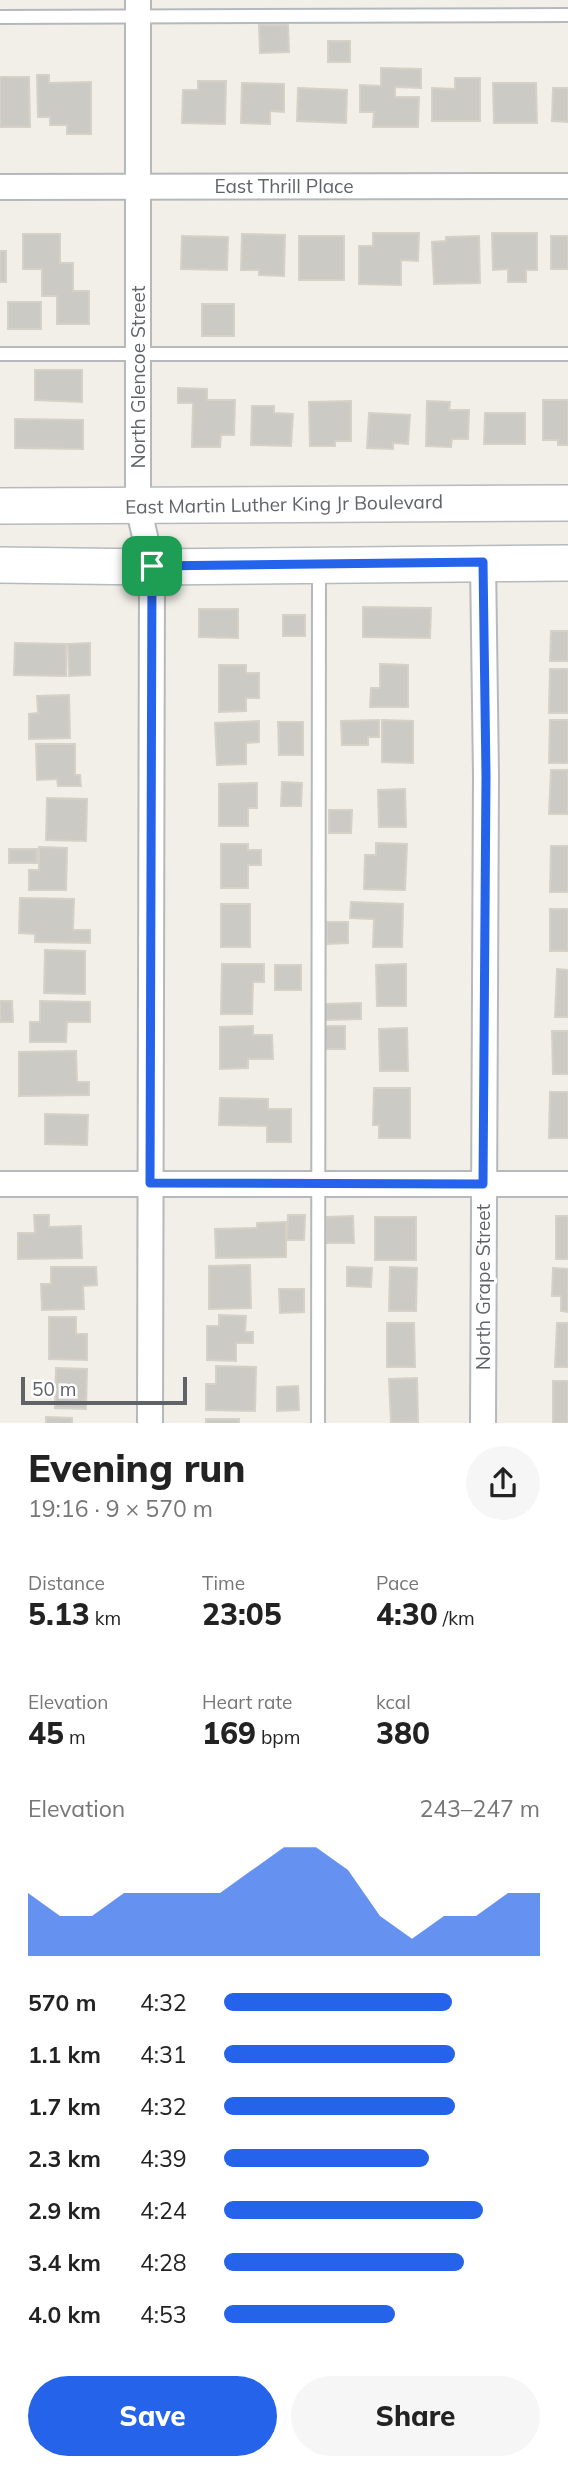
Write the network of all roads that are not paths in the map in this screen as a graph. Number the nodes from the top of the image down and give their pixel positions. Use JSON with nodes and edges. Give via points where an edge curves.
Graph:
{"nodes":[{"id":1,"x":138,"y":8,"type":"edge"},
{"id":2,"x":568,"y":15,"type":"edge"},
{"id":3,"x":0,"y":17,"type":"edge"},
{"id":4,"x":139,"y":186,"type":"junction"},
{"id":5,"x":568,"y":186,"type":"edge"},
{"id":6,"x":0,"y":187,"type":"edge"},
{"id":7,"x":0,"y":354,"type":"edge"},
{"id":8,"x":138,"y":354,"type":"junction"},
{"id":9,"x":568,"y":354,"type":"edge"},
{"id":10,"x":568,"y":503,"type":"edge"},
{"id":11,"x":0,"y":506,"type":"edge"},
{"id":12,"x":138,"y":506,"type":"junction"},
{"id":13,"x":483,"y":562,"type":"junction"},
{"id":14,"x":568,"y":563,"type":"edge"},
{"id":15,"x":319,"y":564,"type":"junction"},
{"id":16,"x":0,"y":565,"type":"edge"},
{"id":17,"x":152,"y":566,"type":"junction"},
{"id":18,"x":150,"y":1183,"type":"junction"},
{"id":19,"x":0,"y":1184,"type":"edge"},
{"id":20,"x":318,"y":1184,"type":"junction"},
{"id":21,"x":483,"y":1184,"type":"junction"},
{"id":22,"x":568,"y":1184,"type":"edge"},
{"id":23,"x":150,"y":1423,"type":"edge"},
{"id":24,"x":318,"y":1423,"type":"edge"},
{"id":25,"x":483,"y":1423,"type":"edge"}],
"edges":[{"from":1,"to":2,"type":"lane"},
{"from":1,"to":3,"type":"lane"},
{"from":1,"to":4,"type":"street","name":"North Glencoe Street"},
{"from":4,"to":5,"type":"street","name":"East Thrill Place"},
{"from":4,"to":6,"type":"street","name":"East Thrill Place"},
{"from":4,"to":8,"type":"street","name":"North Glencoe Street"},
{"from":7,"to":8,"type":"lane"},
{"from":8,"to":9,"type":"lane"},
{"from":8,"to":12,"type":"street","name":"North Glencoe Street"},
{"from":10,"to":12,"type":"main road","name":"East Martin Luther King Jr Boulevard"},
{"from":11,"to":12,"type":"main road","name":"East Martin Luther King Jr Boulevard"},
{"from":12,"to":17,"type":"street","name":"North Glencoe Street"},
{"from":13,"to":14,"type":"main road"},
{"from":13,"to":15,"type":"main road"},
{"from":13,"to":21,"type":"street","name":"North Grape Street"},
{"from":15,"to":17,"type":"main road"},
{"from":15,"to":20,"type":"lane"},
{"from":16,"to":17,"type":"main road"},
{"from":17,"to":18,"type":"street","name":"North Glencoe Street"},
{"from":18,"to":19,"type":"street"},
{"from":18,"to":20,"type":"street"},
{"from":18,"to":23,"type":"street","name":"North Glencoe Street"},
{"from":20,"to":21,"type":"street"},
{"from":20,"to":24,"type":"lane"},
{"from":21,"to":22,"type":"street"},
{"from":21,"to":25,"type":"street","name":"North Grape Street"}]}
